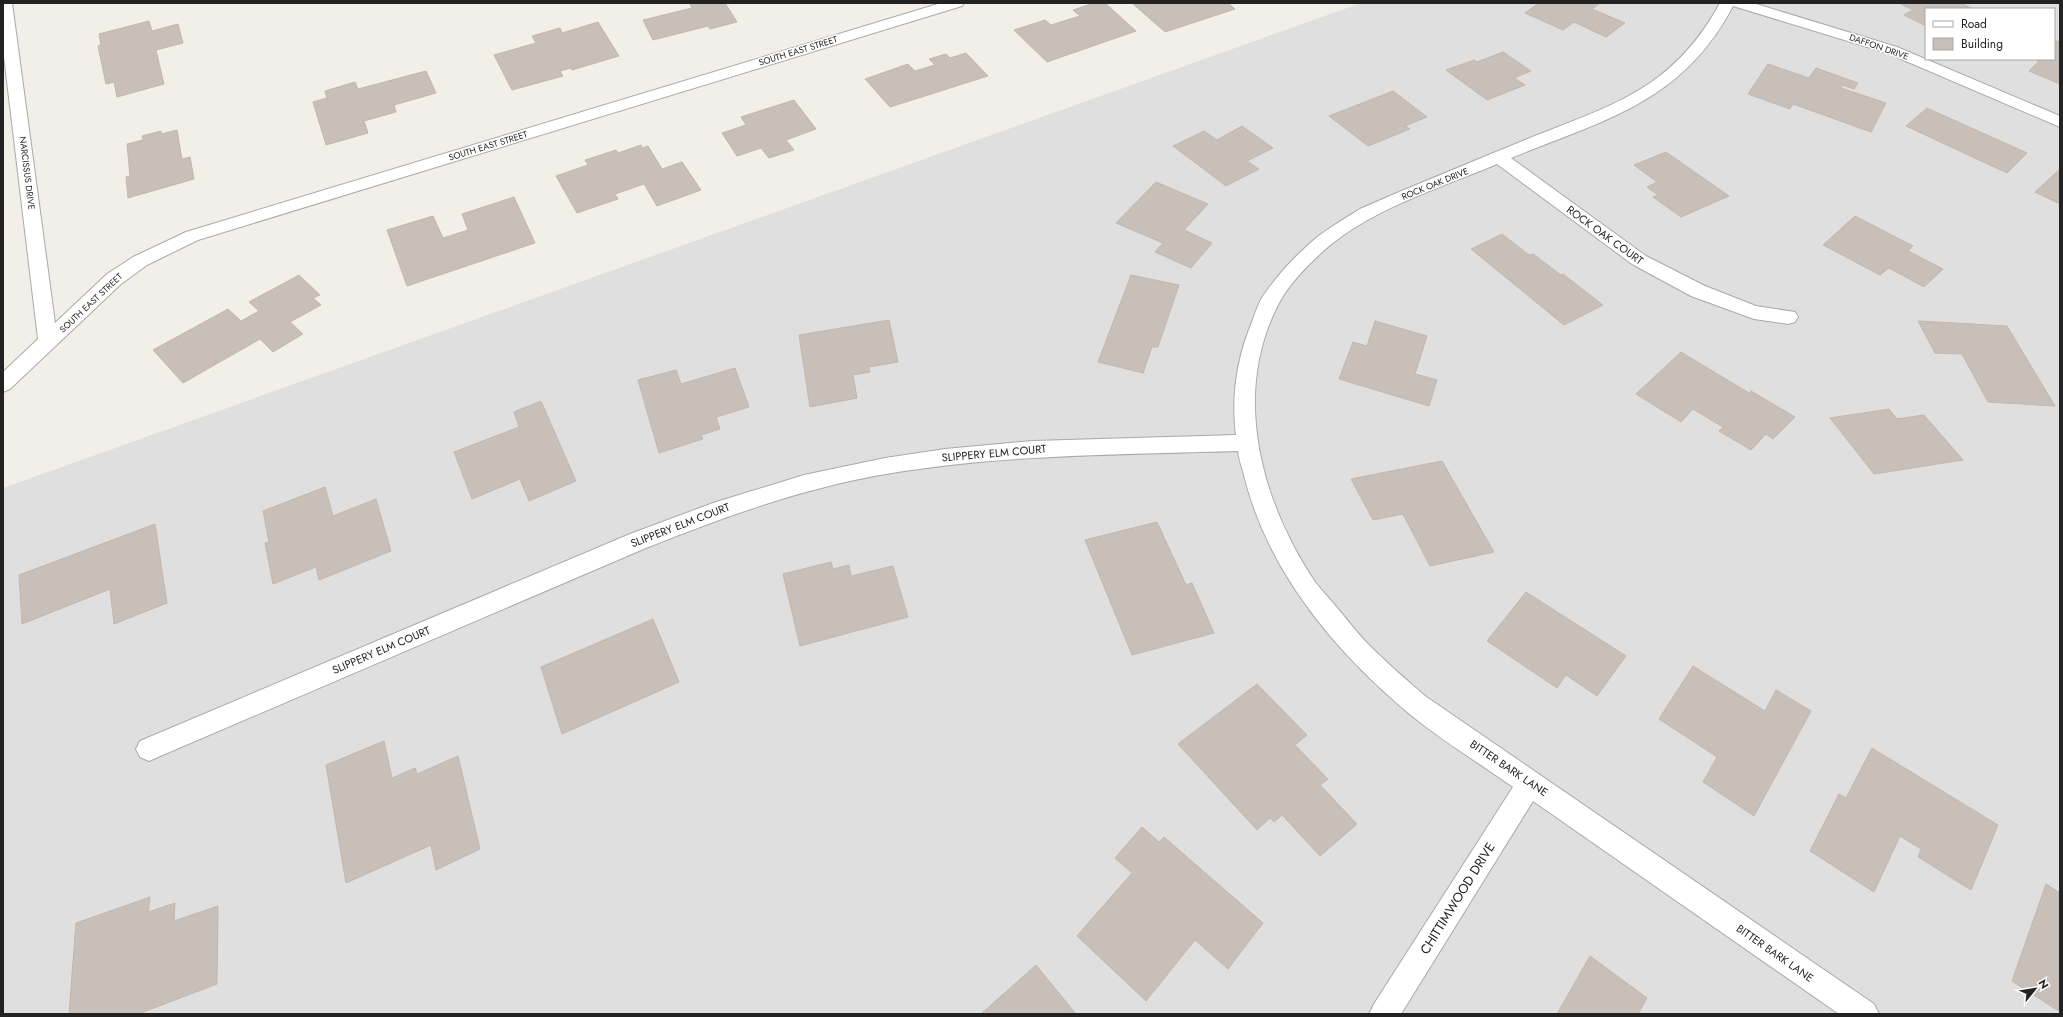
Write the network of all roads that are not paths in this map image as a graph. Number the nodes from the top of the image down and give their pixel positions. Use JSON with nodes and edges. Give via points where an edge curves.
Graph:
{"nodes":[{"id":1,"x":5,"y":3,"type":"edge"},
{"id":2,"x":957,"y":3,"type":"edge"},
{"id":3,"x":1727,"y":3,"type":"edge"},
{"id":4,"x":1738,"y":3,"type":"edge"},
{"id":5,"x":2060,"y":122,"type":"edge"},
{"id":6,"x":1499,"y":158,"type":"junction"},
{"id":7,"x":1788,"y":317,"type":"dead end"},
{"id":8,"x":48,"y":342,"type":"junction"},
{"id":9,"x":3,"y":384,"type":"edge"},
{"id":10,"x":1246,"y":443,"type":"junction"},
{"id":11,"x":149,"y":749,"type":"dead end"},
{"id":12,"x":1530,"y":783,"type":"junction"},
{"id":13,"x":1384,"y":1014,"type":"edge"},
{"id":14,"x":1864,"y":1014,"type":"edge"}],
"edges":[{"from":1,"to":8,"type":"street","name":"NARCISSUS DRIVE"},
{"from":2,"to":8,"type":"street","name":"SOUTH EAST STREET","via":[[192,236],[140,260],[114,279]]},
{"from":3,"to":6,"type":"street","name":"ROCK OAK DRIVE","via":[[1715,28],[1700,48],[1653,89],[1603,115]]},
{"from":4,"to":5,"type":"street","name":"DAFFON DRIVE","via":[[1892,50]]},
{"from":6,"to":7,"type":"street","name":"ROCK OAK COURT","via":[[1638,260],[1698,291],[1754,312]]},
{"from":6,"to":10,"type":"street","name":"ROCK OAK DRIVE","via":[[1366,213],[1332,235],[1293,269],[1270,301],[1252,346],[1244,397]]},
{"from":8,"to":9,"type":"street","name":"SOUTH EAST STREET"},
{"from":10,"to":11,"type":"street","name":"SLIPPERY ELM COURT","via":[[1033,449],[945,457],[865,470],[790,488],[721,509],[638,540]]},
{"from":10,"to":12,"type":"street","name":"BITTER BARK LANE","via":[[1258,490],[1277,540],[1308,590],[1364,657],[1416,704]]},
{"from":12,"to":13,"type":"street","name":"CHITTIMWOOD DRIVE"},
{"from":12,"to":14,"type":"street","name":"BITTER BARK LANE"}]}
